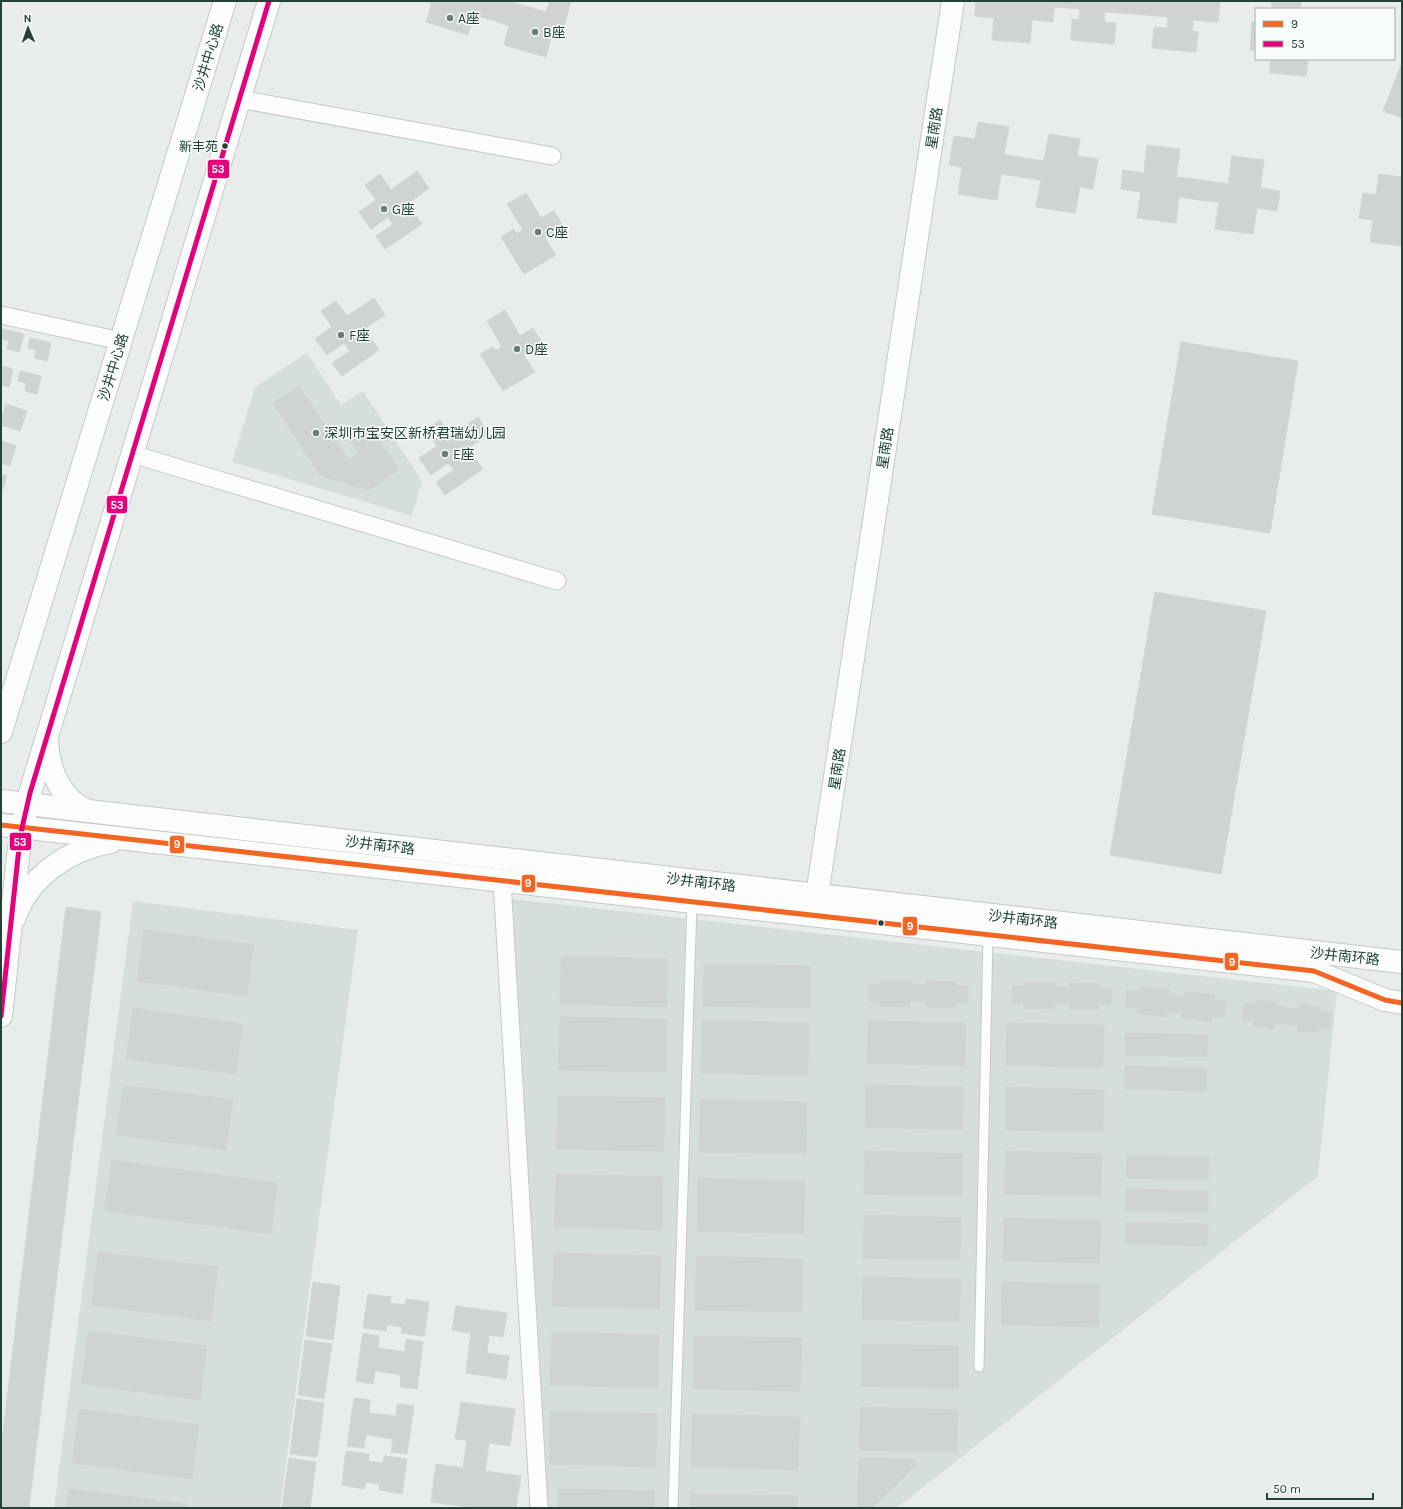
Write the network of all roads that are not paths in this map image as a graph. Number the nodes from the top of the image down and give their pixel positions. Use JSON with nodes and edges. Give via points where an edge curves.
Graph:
{"nodes":[{"id":1,"x":225,"y":1,"type":"edge"},
{"id":2,"x":269,"y":1,"type":"edge"},
{"id":3,"x":953,"y":1,"type":"edge"},
{"id":4,"x":239,"y":99,"type":"junction"},
{"id":5,"x":552,"y":156,"type":"dead end"},
{"id":6,"x":1,"y":315,"type":"edge"},
{"id":7,"x":121,"y":341,"type":"junction"},
{"id":8,"x":132,"y":454,"type":"junction"},
{"id":9,"x":557,"y":582,"type":"dead end"},
{"id":10,"x":6,"y":711,"type":"edge"},
{"id":11,"x":1,"y":732,"type":"edge"},
{"id":12,"x":47,"y":734,"type":"junction"},
{"id":13,"x":1,"y":801,"type":"edge"},
{"id":14,"x":27,"y":804,"type":"junction"},
{"id":15,"x":89,"y":812,"type":"junction"},
{"id":16,"x":1,"y":825,"type":"edge"},
{"id":17,"x":22,"y":828,"type":"junction"},
{"id":18,"x":130,"y":840,"type":"junction"},
{"id":19,"x":502,"y":881,"type":"junction"},
{"id":20,"x":817,"y":896,"type":"junction"},
{"id":21,"x":692,"y":902,"type":"junction"},
{"id":22,"x":10,"y":933,"type":"junction"},
{"id":23,"x":988,"y":935,"type":"junction"},
{"id":24,"x":1315,"y":962,"type":"junction"},
{"id":25,"x":1402,"y":962,"type":"edge"},
{"id":26,"x":1402,"y":976,"type":"edge"},
{"id":27,"x":1402,"y":990,"type":"edge"},
{"id":28,"x":1402,"y":1002,"type":"edge"},
{"id":29,"x":1,"y":1016,"type":"edge"},
{"id":30,"x":979,"y":1367,"type":"dead end"},
{"id":31,"x":539,"y":1508,"type":"edge"},
{"id":32,"x":673,"y":1508,"type":"edge"}],
"edges":[{"from":1,"to":7,"type":"main road","name":"沙井中心路"},
{"from":2,"to":4,"type":"main road"},
{"from":3,"to":20,"type":"main road","name":"星南路"},
{"from":4,"to":5,"type":"street"},
{"from":4,"to":8,"type":"main road"},
{"from":6,"to":7,"type":"street"},
{"from":7,"to":10,"type":"main road","name":"沙井中心路"},
{"from":8,"to":9,"type":"street"},
{"from":8,"to":12,"type":"main road"},
{"from":10,"to":11,"type":"main road","name":"沙井中心路"},
{"from":12,"to":14,"type":"main road"},
{"from":12,"to":15,"type":"main road","via":[[50,761],[61,787],[74,803]]},
{"from":13,"to":14,"type":"main road","name":"沙井南环路"},
{"from":14,"to":15,"type":"main road","name":"沙井南环路"},
{"from":14,"to":17,"type":"main road"},
{"from":15,"to":20,"type":"main road","name":"沙井南环路"},
{"from":16,"to":17,"type":"main road","name":"沙井南环路"},
{"from":17,"to":18,"type":"main road","name":"沙井南环路"},
{"from":17,"to":22,"type":"main road"},
{"from":18,"to":19,"type":"main road","name":"沙井南环路"},
{"from":18,"to":22,"type":"main road","via":[[107,842],[83,849],[52,867],[27,894],[16,913]]},
{"from":19,"to":21,"type":"main road","name":"沙井南环路"},
{"from":19,"to":31,"type":"street"},
{"from":20,"to":24,"type":"main road","name":"沙井南环路"},
{"from":21,"to":23,"type":"main road","name":"沙井南环路"},
{"from":21,"to":32,"type":"lane"},
{"from":22,"to":29,"type":"main road"},
{"from":23,"to":24,"type":"main road","name":"沙井南环路"},
{"from":23,"to":30,"type":"lane"},
{"from":24,"to":25,"type":"main road","name":"沙井南环路"},
{"from":24,"to":26,"type":"main road"},
{"from":24,"to":27,"type":"main road","via":[[1339,975]]},
{"from":24,"to":28,"type":"main road","name":"沙井南环路","via":[[1385,1000]]}]}
